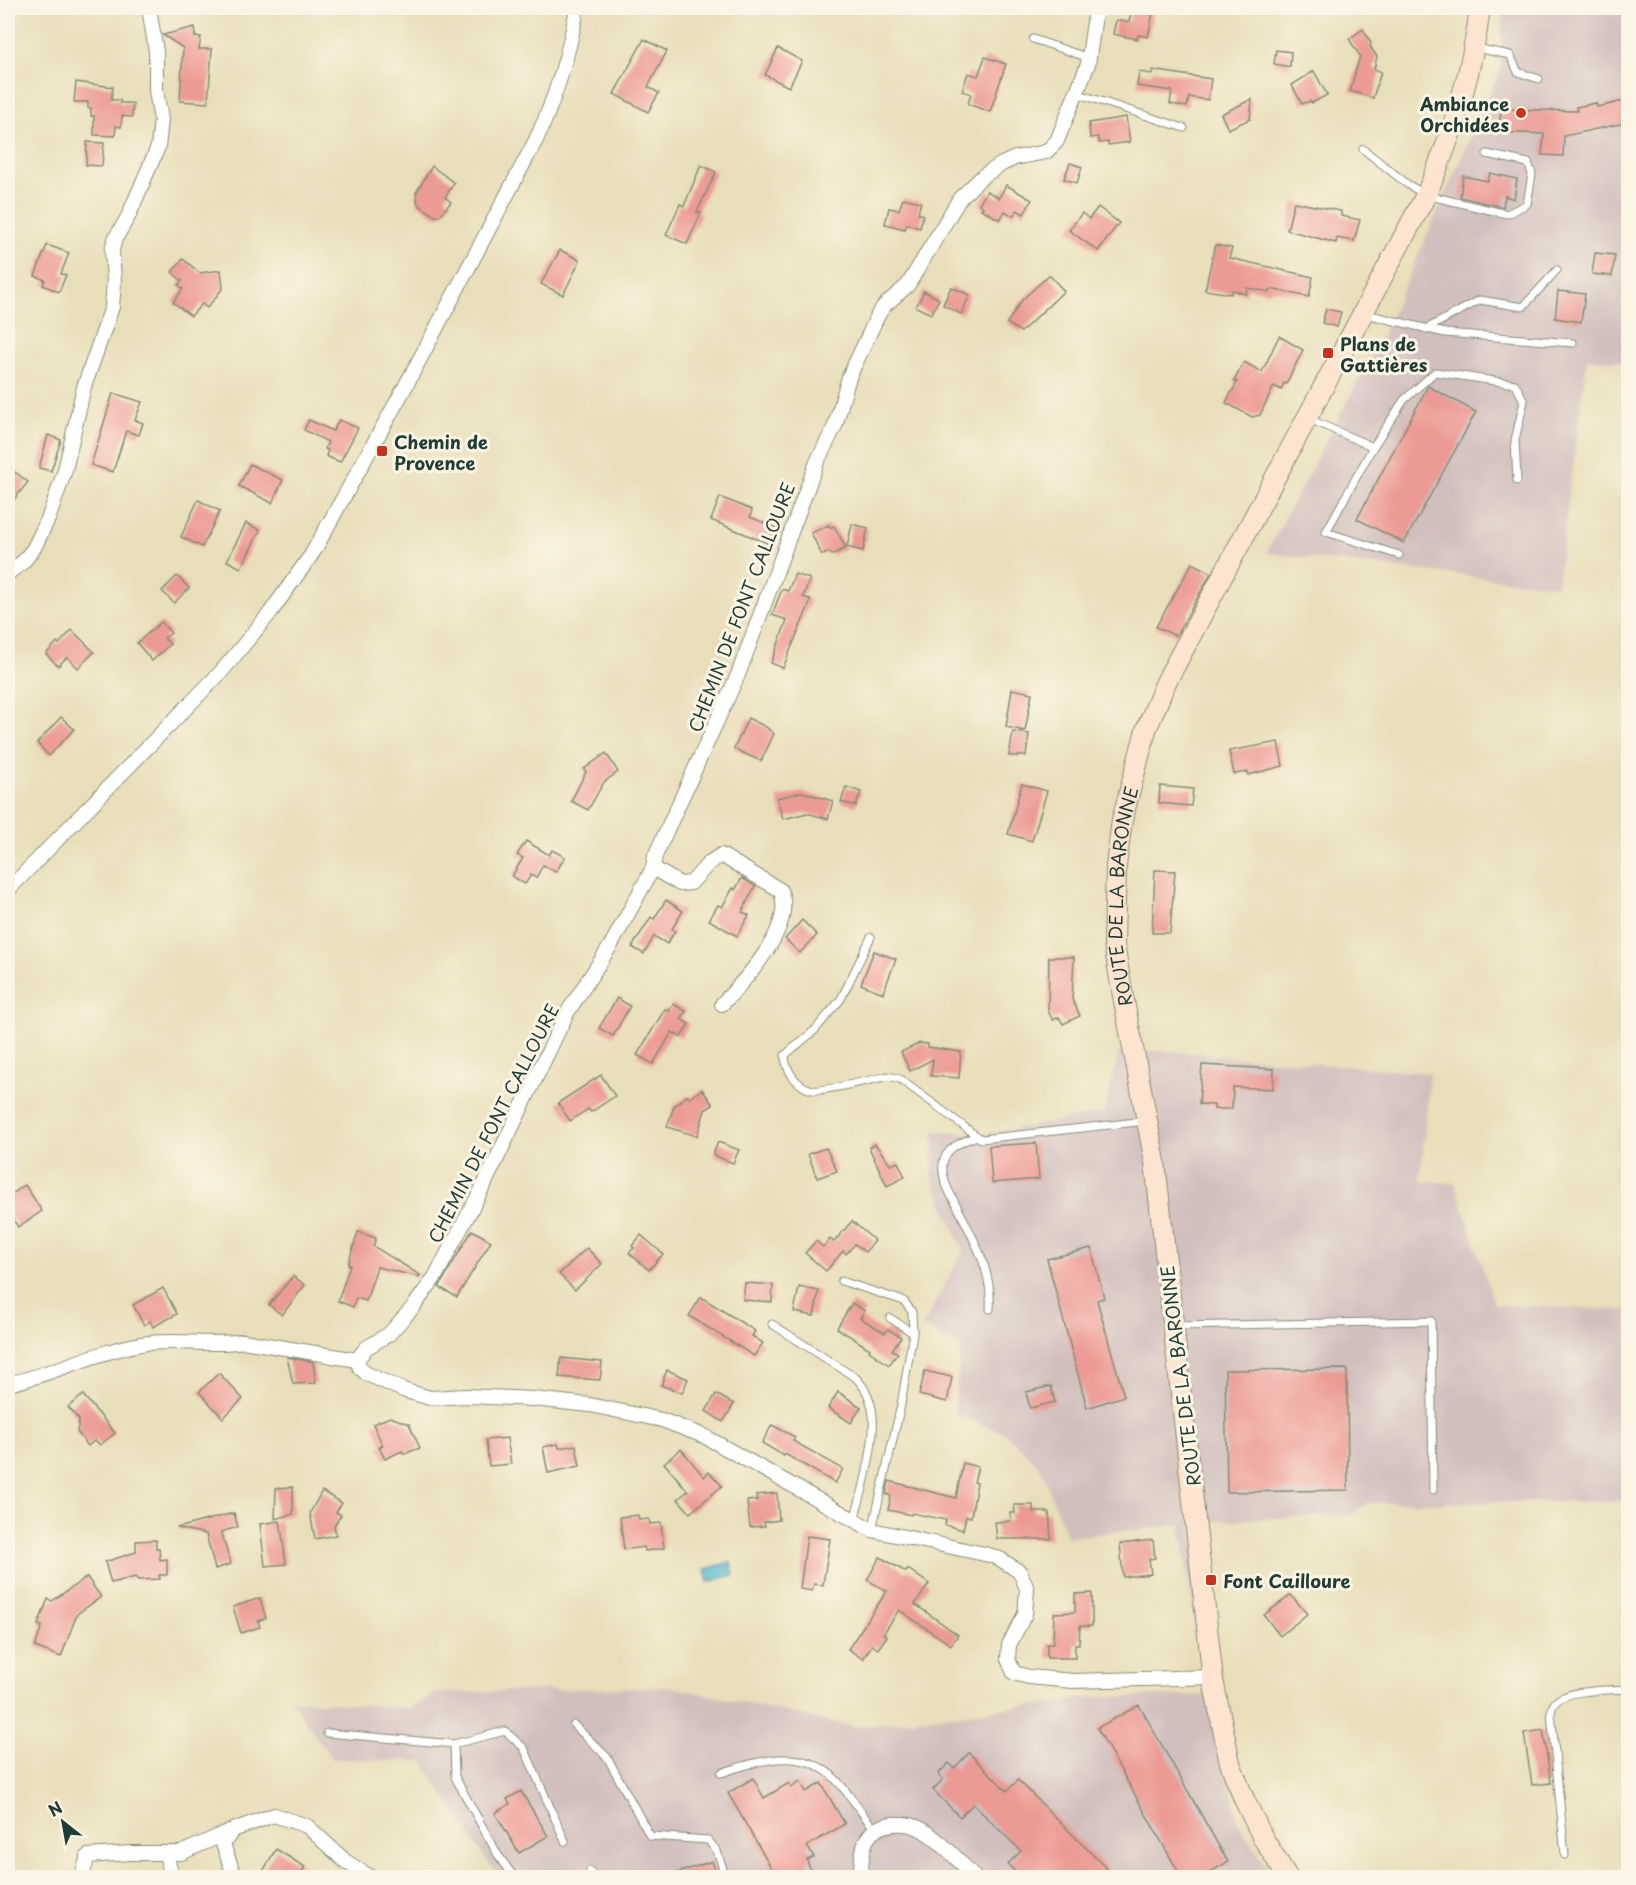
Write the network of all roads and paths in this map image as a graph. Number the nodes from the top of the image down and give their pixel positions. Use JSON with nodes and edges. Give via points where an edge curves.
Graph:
{"nodes":[{"id":1,"x":149,"y":8,"type":"edge"},
{"id":2,"x":577,"y":8,"type":"edge"},
{"id":3,"x":1096,"y":8,"type":"edge"},
{"id":4,"x":1480,"y":8,"type":"edge"},
{"id":5,"x":1032,"y":39,"type":"dead end"},
{"id":6,"x":1475,"y":48,"type":"junction"},
{"id":7,"x":1089,"y":58,"type":"junction"},
{"id":8,"x":1539,"y":79,"type":"dead end"},
{"id":9,"x":1077,"y":93,"type":"junction"},
{"id":10,"x":1184,"y":128,"type":"dead end"},
{"id":11,"x":1363,"y":149,"type":"dead end"},
{"id":12,"x":1487,"y":154,"type":"dead end"},
{"id":13,"x":1426,"y":195,"type":"junction"},
{"id":14,"x":1557,"y":270,"type":"dead end"},
{"id":15,"x":1364,"y":313,"type":"junction"},
{"id":16,"x":1426,"y":329,"type":"junction"},
{"id":17,"x":1573,"y":343,"type":"dead end"},
{"id":18,"x":1308,"y":418,"type":"junction"},
{"id":19,"x":1373,"y":447,"type":"junction"},
{"id":20,"x":1516,"y":481,"type":"dead end"},
{"id":21,"x":1399,"y":555,"type":"dead end"},
{"id":22,"x":8,"y":573,"type":"edge"},
{"id":23,"x":653,"y":868,"type":"junction"},
{"id":24,"x":8,"y":890,"type":"edge"},
{"id":25,"x":870,"y":937,"type":"dead end"},
{"id":26,"x":722,"y":1004,"type":"dead end"},
{"id":27,"x":1147,"y":1121,"type":"junction"},
{"id":28,"x":977,"y":1136,"type":"junction"},
{"id":29,"x":841,"y":1281,"type":"dead end"},
{"id":30,"x":990,"y":1309,"type":"dead end"},
{"id":31,"x":891,"y":1318,"type":"dead end"},
{"id":32,"x":772,"y":1324,"type":"dead end"},
{"id":33,"x":1174,"y":1326,"type":"junction"},
{"id":34,"x":913,"y":1333,"type":"junction"},
{"id":35,"x":357,"y":1360,"type":"junction"},
{"id":36,"x":8,"y":1384,"type":"edge"},
{"id":37,"x":1433,"y":1490,"type":"dead end"},
{"id":38,"x":853,"y":1521,"type":"junction"},
{"id":39,"x":872,"y":1530,"type":"junction"},
{"id":40,"x":1212,"y":1677,"type":"junction"},
{"id":41,"x":1629,"y":1689,"type":"edge"},
{"id":42,"x":574,"y":1725,"type":"dead end"},
{"id":43,"x":327,"y":1733,"type":"dead end"},
{"id":44,"x":454,"y":1744,"type":"junction"},
{"id":45,"x":722,"y":1773,"type":"dead end"},
{"id":46,"x":875,"y":1829,"type":"junction"},
{"id":47,"x":233,"y":1830,"type":"junction"},
{"id":48,"x":565,"y":1841,"type":"dead end"},
{"id":49,"x":166,"y":1853,"type":"junction"},
{"id":50,"x":1565,"y":1855,"type":"dead end"},
{"id":51,"x":84,"y":1878,"type":"edge"},
{"id":52,"x":172,"y":1878,"type":"edge"},
{"id":53,"x":235,"y":1878,"type":"edge"},
{"id":54,"x":372,"y":1878,"type":"edge"},
{"id":55,"x":515,"y":1878,"type":"edge"},
{"id":56,"x":726,"y":1878,"type":"edge"},
{"id":57,"x":861,"y":1878,"type":"edge"},
{"id":58,"x":975,"y":1878,"type":"edge"},
{"id":59,"x":1288,"y":1878,"type":"edge"}],
"edges":[{"from":1,"to":22,"type":"street","via":[[161,120],[158,147],[112,250],[112,308],[84,387],[68,460],[49,517],[34,548]]},
{"from":2,"to":24,"type":"street","via":[[562,74],[536,140],[312,554],[222,671]]},
{"from":3,"to":7,"type":"street","name":"CHEMIN DE FONT CALLOURE"},
{"from":4,"to":6,"type":"main road","name":"ROUTE DE LA BARONNE"},
{"from":5,"to":7,"type":"lane"},
{"from":6,"to":8,"type":"lane","via":[[1510,55],[1518,72]]},
{"from":6,"to":13,"type":"main road","name":"ROUTE DE LA BARONNE","via":[[1455,122]]},
{"from":7,"to":9,"type":"street","name":"CHEMIN DE FONT CALLOURE"},
{"from":9,"to":10,"type":"lane"},
{"from":9,"to":23,"type":"street","name":"CHEMIN DE FONT CALLOURE","via":[[1061,133],[1046,152],[1002,164],[960,198],[908,285],[879,313],[849,377],[835,426],[817,462],[738,675],[655,856]]},
{"from":11,"to":13,"type":"lane"},
{"from":12,"to":13,"type":"lane","via":[[1528,163],[1532,174],[1527,204],[1507,214]]},
{"from":13,"to":15,"type":"main road","name":"ROUTE DE LA BARONNE"},
{"from":14,"to":16,"type":"lane","via":[[1523,307],[1480,300]]},
{"from":15,"to":16,"type":"lane"},
{"from":15,"to":18,"type":"main road","name":"ROUTE DE LA BARONNE"},
{"from":16,"to":17,"type":"lane"},
{"from":18,"to":19,"type":"lane"},
{"from":18,"to":27,"type":"main road","name":"ROUTE DE LA BARONNE","via":[[1166,682],[1146,730],[1122,820],[1116,866],[1114,944]]},
{"from":19,"to":20,"type":"lane","via":[[1404,400],[1435,372],[1515,384],[1524,401],[1515,440]]},
{"from":19,"to":21,"type":"lane","via":[[1326,532]]},
{"from":23,"to":26,"type":"street","via":[[680,884],[691,883],[721,855],[780,890],[785,900],[782,918],[768,949]]},
{"from":23,"to":35,"type":"street","name":"CHEMIN DE FONT CALLOURE","via":[[611,945],[567,1013],[481,1192],[435,1277],[389,1334],[366,1348]]},
{"from":25,"to":28,"type":"lane","via":[[841,999],[815,1030],[785,1055],[793,1077],[803,1087],[815,1091],[888,1076],[900,1079]]},
{"from":27,"to":28,"type":"lane","via":[[981,1139]]},
{"from":27,"to":33,"type":"main road","name":"ROUTE DE LA BARONNE"},
{"from":28,"to":30,"type":"lane","via":[[954,1145],[943,1163],[946,1184],[984,1261],[992,1295]]},
{"from":29,"to":34,"type":"lane","via":[[904,1301],[912,1312]]},
{"from":31,"to":34,"type":"lane"},
{"from":32,"to":38,"type":"lane","via":[[856,1378],[872,1402],[875,1433]]},
{"from":33,"to":37,"type":"lane","via":[[1431,1322]]},
{"from":33,"to":40,"type":"main road","name":"ROUTE DE LA BARONNE"},
{"from":34,"to":39,"type":"lane"},
{"from":35,"to":36,"type":"street","via":[[243,1341],[170,1341],[101,1353]]},
{"from":35,"to":38,"type":"street","via":[[367,1374],[430,1398],[533,1398],[662,1420],[704,1436]]},
{"from":38,"to":39,"type":"street"},
{"from":39,"to":40,"type":"street","via":[[989,1555],[1020,1572],[1027,1589],[1025,1614],[1009,1645],[1008,1659],[1014,1673],[1073,1681]]},
{"from":40,"to":59,"type":"main road","name":"ROUTE DE LA BARONNE","via":[[1230,1763],[1263,1838]]},
{"from":41,"to":50,"type":"lane","via":[[1585,1692],[1564,1696],[1554,1703],[1551,1713]]},
{"from":42,"to":56,"type":"lane","via":[[608,1757],[650,1836],[708,1840],[717,1851]]},
{"from":43,"to":44,"type":"lane"},
{"from":44,"to":48,"type":"lane","via":[[505,1731],[524,1748]]},
{"from":44,"to":55,"type":"lane","via":[[455,1777]]},
{"from":45,"to":46,"type":"lane","via":[[761,1761],[792,1758],[814,1763],[833,1776]]},
{"from":46,"to":57,"type":"street","via":[[861,1856]]},
{"from":46,"to":58,"type":"street","via":[[905,1822],[924,1831]]},
{"from":47,"to":49,"type":"street","via":[[181,1853]]},
{"from":47,"to":53,"type":"street","via":[[223,1845]]},
{"from":47,"to":54,"type":"street","via":[[274,1815],[307,1826]]},
{"from":49,"to":51,"type":"street","via":[[88,1856]]},
{"from":49,"to":52,"type":"street"}]}
